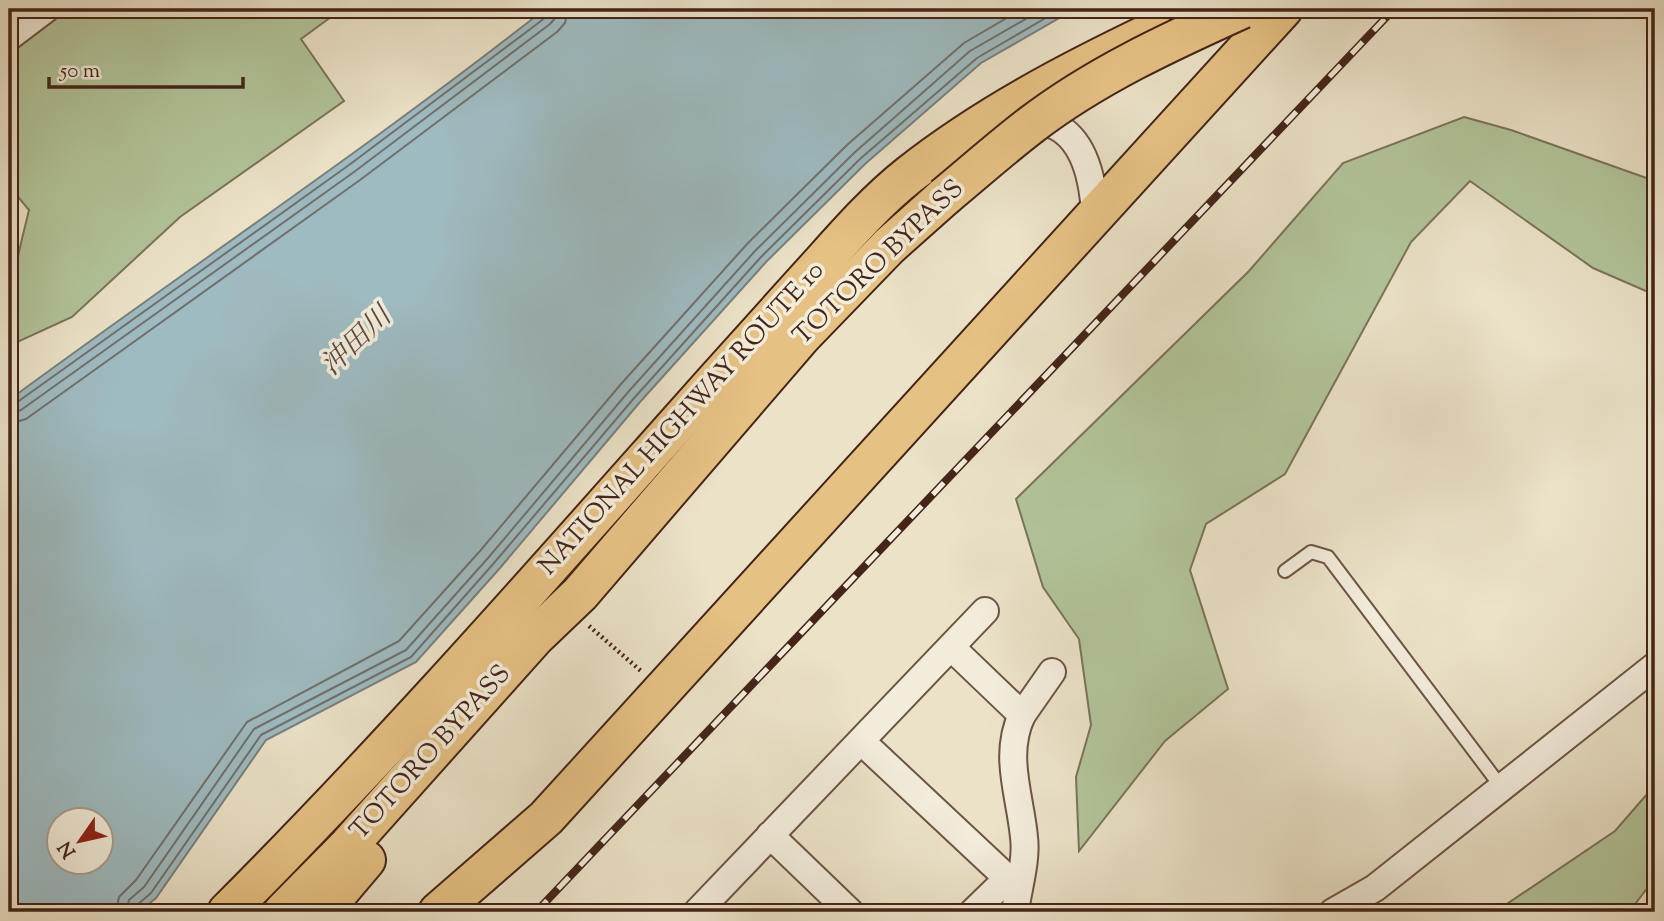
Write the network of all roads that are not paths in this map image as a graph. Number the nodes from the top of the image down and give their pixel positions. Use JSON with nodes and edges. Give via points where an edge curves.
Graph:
{"nodes":[{"id":1,"x":46,"y":9,"type":"edge"},
{"id":2,"x":1203,"y":9,"type":"edge"},
{"id":3,"x":1242,"y":9,"type":"edge"},
{"id":4,"x":1283,"y":9,"type":"edge"},
{"id":5,"x":9,"y":37,"type":"edge"},
{"id":6,"x":928,"y":160,"type":"junction"},
{"id":7,"x":1095,"y":213,"type":"junction"},
{"id":8,"x":1284,"y":571,"type":"dead end"},
{"id":9,"x":583,"y":609,"type":"junction"},
{"id":10,"x":985,"y":611,"type":"dead end"},
{"id":11,"x":952,"y":648,"type":"junction"},
{"id":12,"x":1655,"y":666,"type":"edge"},
{"id":13,"x":1052,"y":672,"type":"dead end"},
{"id":14,"x":1022,"y":715,"type":"junction"},
{"id":15,"x":861,"y":741,"type":"junction"},
{"id":16,"x":1502,"y":788,"type":"junction"},
{"id":17,"x":770,"y":835,"type":"junction"},
{"id":18,"x":1014,"y":893,"type":"edge"},
{"id":19,"x":227,"y":912,"type":"edge"},
{"id":20,"x":283,"y":912,"type":"edge"},
{"id":21,"x":322,"y":912,"type":"edge"},
{"id":22,"x":438,"y":912,"type":"edge"},
{"id":23,"x":697,"y":912,"type":"edge"},
{"id":24,"x":850,"y":912,"type":"edge"},
{"id":25,"x":973,"y":912,"type":"edge"},
{"id":26,"x":1334,"y":912,"type":"edge"}],
"edges":[{"from":1,"to":5,"type":"street"},
{"from":2,"to":6,"type":"highway","name":"NATIONAL HIGHWAY ROUTE 10","via":[[1086,63],[960,136]]},
{"from":3,"to":9,"type":"highway","name":"TOTORO BYPASS","bridge":true,"via":[[1156,48],[1032,124],[889,246],[801,337]]},
{"from":4,"to":7,"type":"highway"},
{"from":6,"to":7,"type":"street","via":[[980,135],[1023,122],[1049,124],[1062,131],[1086,164]]},
{"from":6,"to":19,"type":"highway","name":"NATIONAL HIGHWAY ROUTE 10","via":[[853,228],[437,694]]},
{"from":7,"to":22,"type":"highway","via":[[546,818]]},
{"from":8,"to":16,"type":"lane","via":[[1311,552],[1328,557]]},
{"from":9,"to":20,"type":"highway","name":"TOTORO BYPASS","via":[[535,638]]},
{"from":9,"to":21,"type":"highway","name":"TOTORO BYPASS","via":[[544,648]]},
{"from":10,"to":11,"type":"street"},
{"from":11,"to":14,"type":"street"},
{"from":11,"to":15,"type":"street"},
{"from":12,"to":16,"type":"street"},
{"from":13,"to":14,"type":"street"},
{"from":14,"to":18,"type":"street","via":[[1012,763],[1024,839]]},
{"from":15,"to":17,"type":"street"},
{"from":15,"to":18,"type":"street"},
{"from":16,"to":26,"type":"street","via":[[1375,888]]},
{"from":17,"to":23,"type":"street"},
{"from":17,"to":24,"type":"street"},
{"from":18,"to":25,"type":"street"}]}
